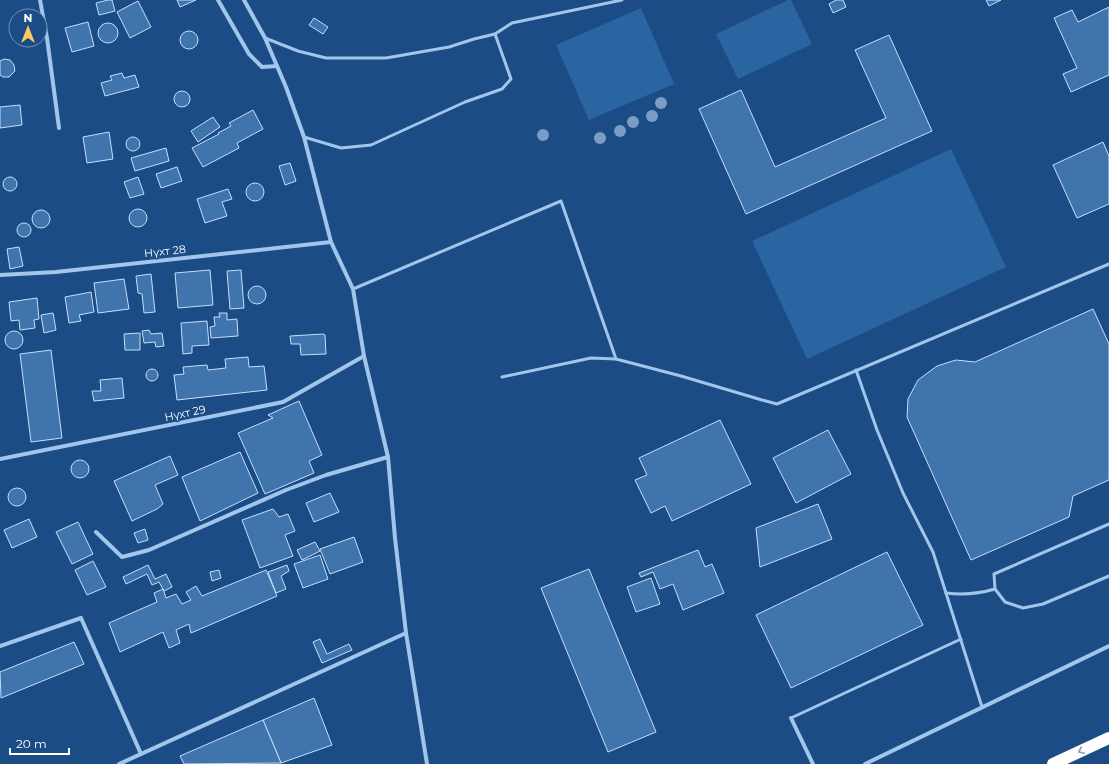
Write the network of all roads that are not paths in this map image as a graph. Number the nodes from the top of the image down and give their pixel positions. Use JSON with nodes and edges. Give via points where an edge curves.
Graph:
{"nodes":[{"id":1,"x":40,"y":0,"type":"edge"},
{"id":2,"x":218,"y":0,"type":"edge"},
{"id":3,"x":244,"y":0,"type":"edge"},
{"id":4,"x":622,"y":0,"type":"edge"},
{"id":5,"x":495,"y":34,"type":"junction"},
{"id":6,"x":265,"y":38,"type":"junction"},
{"id":7,"x":277,"y":66,"type":"junction"},
{"id":8,"x":59,"y":128,"type":"dead end"},
{"id":9,"x":304,"y":137,"type":"junction"},
{"id":10,"x":331,"y":242,"type":"junction"},
{"id":11,"x":1109,"y":264,"type":"edge"},
{"id":12,"x":0,"y":275,"type":"edge"},
{"id":13,"x":353,"y":289,"type":"junction"},
{"id":14,"x":364,"y":356,"type":"junction"},
{"id":15,"x":616,"y":359,"type":"junction"},
{"id":16,"x":856,"y":370,"type":"junction"},
{"id":17,"x":502,"y":377,"type":"dead end"},
{"id":18,"x":388,"y":457,"type":"junction"},
{"id":19,"x":0,"y":459,"type":"edge"},
{"id":20,"x":1109,"y":524,"type":"edge"},
{"id":21,"x":96,"y":532,"type":"dead end"},
{"id":22,"x":1109,"y":576,"type":"edge"},
{"id":23,"x":995,"y":589,"type":"junction"},
{"id":24,"x":946,"y":593,"type":"junction"},
{"id":25,"x":406,"y":633,"type":"junction"},
{"id":26,"x":961,"y":639,"type":"junction"},
{"id":27,"x":0,"y":646,"type":"edge"},
{"id":28,"x":1109,"y":646,"type":"edge"},
{"id":29,"x":982,"y":707,"type":"junction"},
{"id":30,"x":791,"y":718,"type":"joint"},
{"id":31,"x":1109,"y":738,"type":"edge"},
{"id":32,"x":142,"y":754,"type":"junction"},
{"id":33,"x":119,"y":764,"type":"edge"},
{"id":34,"x":427,"y":764,"type":"edge"},
{"id":35,"x":813,"y":764,"type":"edge"},
{"id":36,"x":865,"y":764,"type":"edge"},
{"id":37,"x":1054,"y":764,"type":"edge"}],
"edges":[{"from":1,"to":8,"type":"street"},
{"from":2,"to":7,"type":"street","via":[[249,54],[262,67]]},
{"from":3,"to":6,"type":"street"},
{"from":4,"to":5,"type":"lane","via":[[512,23]]},
{"from":5,"to":6,"type":"lane","via":[[448,48],[386,58],[326,58],[298,51]]},
{"from":5,"to":9,"type":"lane","via":[[511,79],[502,89],[465,102],[371,146],[341,148]]},
{"from":6,"to":7,"type":"street"},
{"from":7,"to":9,"type":"street"},
{"from":9,"to":10,"type":"street"},
{"from":10,"to":12,"type":"street","name":"Нүхт 28","via":[[56,272]]},
{"from":10,"to":13,"type":"street"},
{"from":11,"to":16,"type":"lane"},
{"from":13,"to":14,"type":"street"},
{"from":13,"to":15,"type":"lane","via":[[561,201]]},
{"from":14,"to":18,"type":"street"},
{"from":14,"to":19,"type":"street","name":"Нүхт 29","via":[[283,402]]},
{"from":15,"to":16,"type":"lane","via":[[777,404]]},
{"from":15,"to":17,"type":"lane","via":[[591,358]]},
{"from":16,"to":24,"type":"lane","via":[[903,493],[933,552]]},
{"from":18,"to":21,"type":"street","via":[[286,490],[149,550],[122,557]]},
{"from":18,"to":25,"type":"street"},
{"from":20,"to":23,"type":"lane","via":[[994,574]]},
{"from":22,"to":23,"type":"lane","via":[[1043,604],[1023,608],[1005,602]]},
{"from":23,"to":24,"type":"lane","via":[[963,595]]},
{"from":24,"to":26,"type":"lane"},
{"from":25,"to":32,"type":"street"},
{"from":25,"to":34,"type":"street"},
{"from":26,"to":29,"type":"lane"},
{"from":26,"to":30,"type":"lane"},
{"from":27,"to":32,"type":"street","via":[[81,618]]},
{"from":28,"to":29,"type":"street"},
{"from":29,"to":36,"type":"street"},
{"from":30,"to":35,"type":"street"},
{"from":31,"to":37,"type":"highway","one_way":true},
{"from":32,"to":33,"type":"street"}]}
